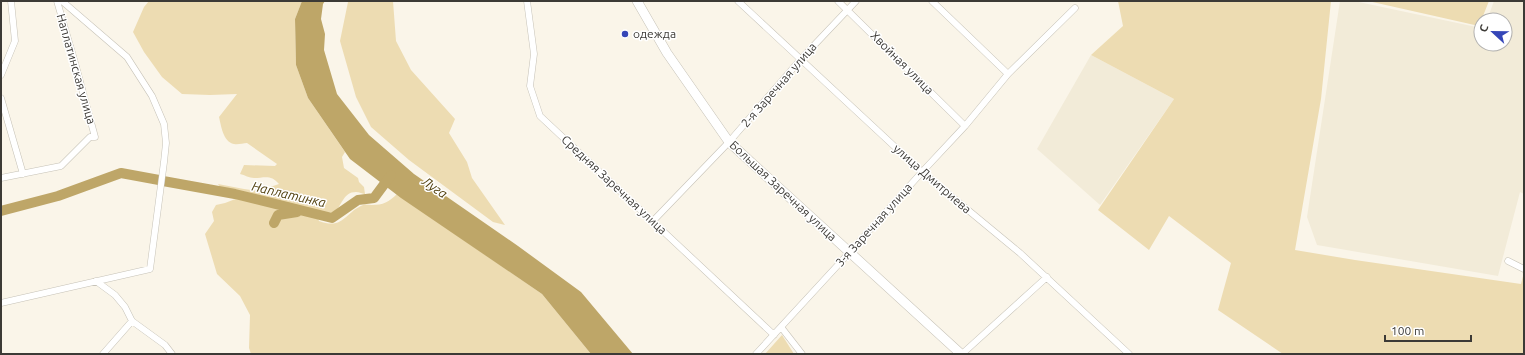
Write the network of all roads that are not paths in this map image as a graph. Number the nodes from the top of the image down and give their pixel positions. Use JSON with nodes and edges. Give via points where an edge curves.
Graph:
{"nodes":[{"id":1,"x":11,"y":1,"type":"edge"},
{"id":2,"x":57,"y":1,"type":"edge"},
{"id":3,"x":62,"y":1,"type":"edge"},
{"id":4,"x":528,"y":1,"type":"edge"},
{"id":5,"x":637,"y":1,"type":"edge"},
{"id":6,"x":738,"y":1,"type":"edge"},
{"id":7,"x":838,"y":1,"type":"edge"},
{"id":8,"x":856,"y":1,"type":"edge"},
{"id":9,"x":932,"y":1,"type":"edge"},
{"id":10,"x":1075,"y":8,"type":"dead end"},
{"id":11,"x":848,"y":10,"type":"junction"},
{"id":12,"x":801,"y":59,"type":"junction"},
{"id":13,"x":1008,"y":74,"type":"junction"},
{"id":14,"x":1,"y":75,"type":"edge"},
{"id":15,"x":1,"y":98,"type":"edge"},
{"id":16,"x":965,"y":126,"type":"junction"},
{"id":17,"x":729,"y":142,"type":"junction"},
{"id":18,"x":922,"y":172,"type":"junction"},
{"id":19,"x":23,"y":174,"type":"junction"},
{"id":20,"x":1,"y":178,"type":"edge"},
{"id":21,"x":653,"y":222,"type":"junction"},
{"id":22,"x":849,"y":253,"type":"junction"},
{"id":23,"x":1508,"y":261,"type":"dead end"},
{"id":24,"x":1524,"y":269,"type":"edge"},
{"id":25,"x":1047,"y":276,"type":"junction"},
{"id":26,"x":96,"y":281,"type":"junction"},
{"id":27,"x":1,"y":303,"type":"edge"},
{"id":28,"x":132,"y":321,"type":"junction"},
{"id":29,"x":781,"y":327,"type":"junction"},
{"id":30,"x":774,"y":335,"type":"junction"},
{"id":31,"x":103,"y":354,"type":"edge"},
{"id":32,"x":172,"y":354,"type":"edge"},
{"id":33,"x":756,"y":354,"type":"edge"},
{"id":34,"x":802,"y":354,"type":"edge"},
{"id":35,"x":962,"y":354,"type":"edge"},
{"id":36,"x":1129,"y":354,"type":"edge"}],
"edges":[{"from":1,"to":14,"type":"street","via":[[15,41]]},
{"from":2,"to":19,"type":"street","name":"Наплатинская улица","via":[[94,137],[90,137],[61,166]]},
{"from":3,"to":26,"type":"street","name":"Наплатинская улица","via":[[127,57],[152,96],[164,124],[166,142],[150,269]]},
{"from":4,"to":21,"type":"street","name":"Средняя Заречная улица","via":[[534,54],[530,86],[540,116]]},
{"from":5,"to":17,"type":"street","name":"Большая Заречная улица","via":[[667,53]]},
{"from":6,"to":12,"type":"street","name":"улица Дмитриева"},
{"from":7,"to":11,"type":"street","name":"Хвойная улица"},
{"from":8,"to":11,"type":"street","name":"2-я Заречная улица"},
{"from":9,"to":13,"type":"street"},
{"from":10,"to":13,"type":"street","name":"3-я Заречная улица"},
{"from":11,"to":12,"type":"street","name":"2-я Заречная улица"},
{"from":11,"to":16,"type":"street","name":"Хвойная улица"},
{"from":12,"to":17,"type":"street","name":"2-я Заречная улица"},
{"from":12,"to":18,"type":"street","name":"улица Дмитриева"},
{"from":13,"to":16,"type":"street","name":"3-я Заречная улица"},
{"from":15,"to":19,"type":"street"},
{"from":16,"to":18,"type":"street","name":"3-я Заречная улица"},
{"from":17,"to":21,"type":"street","name":"2-я Заречная улица"},
{"from":17,"to":22,"type":"street","name":"Большая Заречная улица"},
{"from":18,"to":22,"type":"street","name":"3-я Заречная улица"},
{"from":18,"to":25,"type":"street","name":"улица Дмитриева"},
{"from":19,"to":20,"type":"street"},
{"from":21,"to":30,"type":"street","name":"Средняя Заречная улица"},
{"from":22,"to":29,"type":"street","name":"3-я Заречная улица"},
{"from":22,"to":35,"type":"street","name":"Большая Заречная улица"},
{"from":23,"to":24,"type":"street"},
{"from":25,"to":35,"type":"street"},
{"from":25,"to":36,"type":"street","name":"улица Дмитриева"},
{"from":26,"to":27,"type":"street"},
{"from":26,"to":28,"type":"street","via":[[125,307]]},
{"from":28,"to":31,"type":"street"},
{"from":28,"to":32,"type":"street","via":[[165,345]]},
{"from":29,"to":30,"type":"street","name":"3-я Заречная улица"},
{"from":29,"to":34,"type":"street"},
{"from":30,"to":33,"type":"street","name":"3-я Заречная улица"}]}
